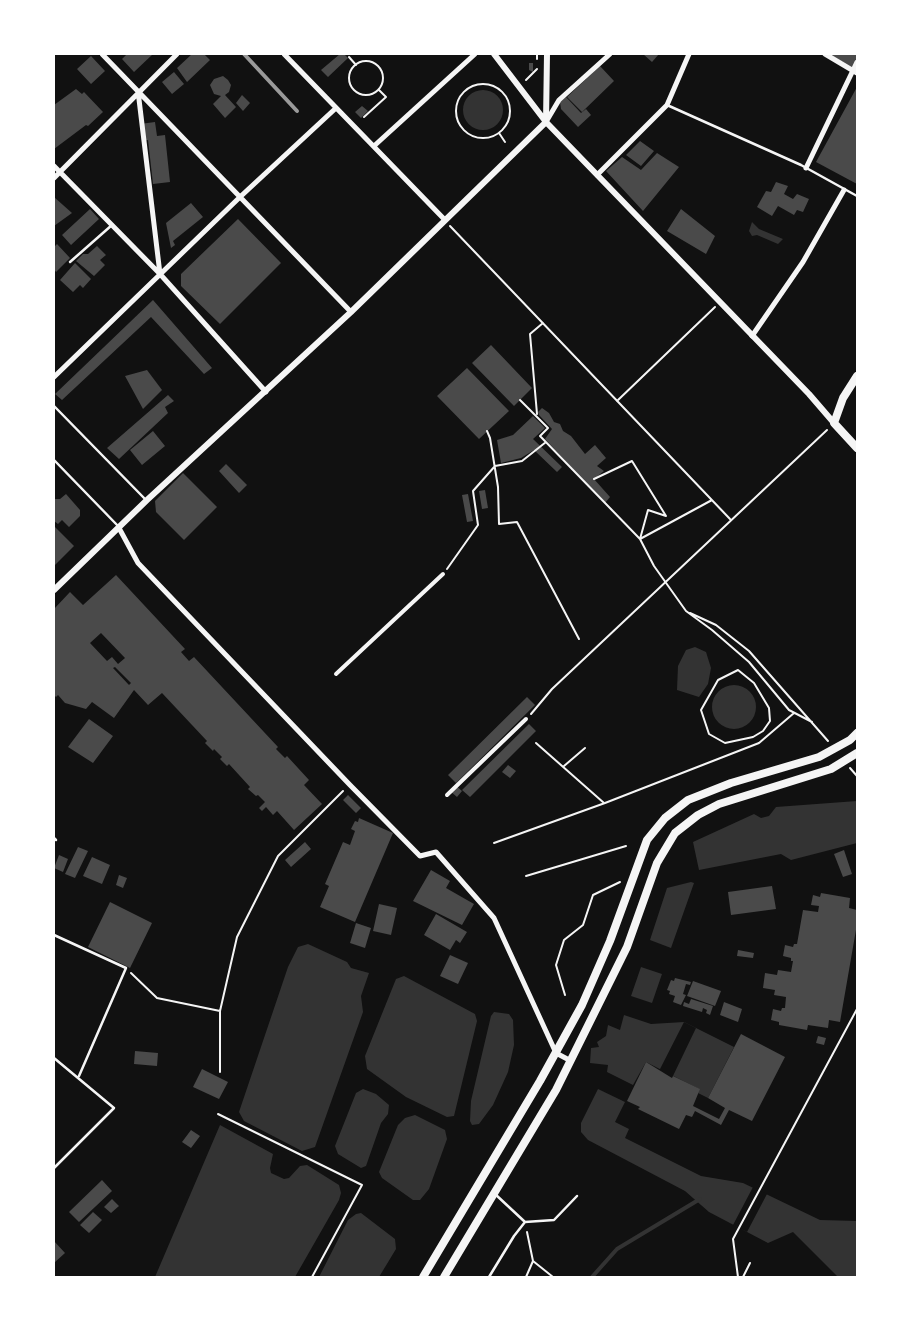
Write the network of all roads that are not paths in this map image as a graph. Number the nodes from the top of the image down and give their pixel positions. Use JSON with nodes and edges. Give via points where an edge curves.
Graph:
{"nodes":[{"id":1,"x":102,"y":54,"type":"edge"},
{"id":2,"x":177,"y":54,"type":"edge"},
{"id":3,"x":284,"y":54,"type":"edge"},
{"id":4,"x":475,"y":54,"type":"edge"},
{"id":5,"x":494,"y":54,"type":"edge"},
{"id":6,"x":547,"y":54,"type":"edge"},
{"id":7,"x":610,"y":54,"type":"edge"},
{"id":8,"x":689,"y":54,"type":"edge"},
{"id":9,"x":825,"y":54,"type":"edge"},
{"id":10,"x":857,"y":62,"type":"edge"},
{"id":11,"x":855,"y":72,"type":"edge"},
{"id":12,"x":138,"y":91,"type":"junction"},
{"id":13,"x":667,"y":105,"type":"junction"},
{"id":14,"x":336,"y":108,"type":"junction"},
{"id":15,"x":546,"y":122,"type":"junction"},
{"id":16,"x":374,"y":146,"type":"junction"},
{"id":17,"x":54,"y":166,"type":"edge"},
{"id":18,"x":806,"y":168,"type":"junction"},
{"id":19,"x":60,"y":172,"type":"junction"},
{"id":20,"x":597,"y":175,"type":"junction"},
{"id":21,"x":54,"y":178,"type":"edge"},
{"id":22,"x":844,"y":190,"type":"junction"},
{"id":23,"x":240,"y":196,"type":"junction"},
{"id":24,"x":857,"y":196,"type":"edge"},
{"id":25,"x":445,"y":220,"type":"junction"},
{"id":26,"x":112,"y":225,"type":"junction"},
{"id":27,"x":70,"y":262,"type":"dead end"},
{"id":28,"x":160,"y":274,"type":"junction"},
{"id":29,"x":351,"y":312,"type":"junction"},
{"id":30,"x":752,"y":336,"type":"junction"},
{"id":31,"x":857,"y":376,"type":"edge"},
{"id":32,"x":54,"y":377,"type":"edge"},
{"id":33,"x":266,"y":392,"type":"junction"},
{"id":34,"x":54,"y":406,"type":"edge"},
{"id":35,"x":834,"y":423,"type":"junction"},
{"id":36,"x":857,"y":448,"type":"edge"},
{"id":37,"x":54,"y":460,"type":"edge"},
{"id":38,"x":146,"y":500,"type":"junction"},
{"id":39,"x":120,"y":528,"type":"junction"},
{"id":40,"x":443,"y":574,"type":"road end"},
{"id":41,"x":54,"y":579,"type":"edge"},
{"id":42,"x":60,"y":585,"type":"junction"},
{"id":43,"x":54,"y":590,"type":"edge"},
{"id":44,"x":336,"y":674,"type":"dead end"},
{"id":45,"x":526,"y":719,"type":"road end"},
{"id":46,"x":857,"y":733,"type":"edge"},
{"id":47,"x":857,"y":754,"type":"edge"},
{"id":48,"x":447,"y":795,"type":"dead end"},
{"id":49,"x":54,"y":935,"type":"edge"},
{"id":50,"x":556,"y":1053,"type":"junction"},
{"id":51,"x":54,"y":1058,"type":"edge"},
{"id":52,"x":571,"y":1061,"type":"junction"},
{"id":53,"x":79,"y":1076,"type":"junction"},
{"id":54,"x":54,"y":1168,"type":"edge"},
{"id":55,"x":494,"y":1193,"type":"junction"},
{"id":56,"x":577,"y":1196,"type":"dead end"},
{"id":57,"x":525,"y":1222,"type":"junction"},
{"id":58,"x":423,"y":1277,"type":"edge"},
{"id":59,"x":444,"y":1277,"type":"edge"},
{"id":60,"x":489,"y":1277,"type":"edge"}],
"edges":[{"from":1,"to":12,"type":"street"},
{"from":2,"to":12,"type":"street"},
{"from":3,"to":14,"type":"street"},
{"from":4,"to":16,"type":"street"},
{"from":5,"to":15,"type":"street"},
{"from":6,"to":15,"type":"street"},
{"from":7,"to":15,"type":"street","via":[[559,100]]},
{"from":8,"to":13,"type":"street"},
{"from":9,"to":11,"type":"street"},
{"from":10,"to":11,"type":"street"},
{"from":11,"to":18,"type":"street"},
{"from":12,"to":19,"type":"street"},
{"from":12,"to":23,"type":"street"},
{"from":12,"to":28,"type":"street"},
{"from":13,"to":18,"type":"lane"},
{"from":13,"to":20,"type":"street"},
{"from":14,"to":16,"type":"street"},
{"from":14,"to":23,"type":"street"},
{"from":15,"to":20,"type":"street"},
{"from":15,"to":25,"type":"street"},
{"from":16,"to":25,"type":"street"},
{"from":17,"to":19,"type":"street"},
{"from":18,"to":22,"type":"lane"},
{"from":19,"to":21,"type":"street"},
{"from":19,"to":26,"type":"street"},
{"from":20,"to":30,"type":"street"},
{"from":22,"to":24,"type":"lane"},
{"from":22,"to":30,"type":"street","via":[[803,262]]},
{"from":23,"to":28,"type":"street"},
{"from":23,"to":29,"type":"street"},
{"from":25,"to":29,"type":"street"},
{"from":26,"to":27,"type":"lane"},
{"from":26,"to":28,"type":"street"},
{"from":28,"to":32,"type":"street"},
{"from":28,"to":33,"type":"street"},
{"from":29,"to":33,"type":"street"},
{"from":30,"to":35,"type":"street"},
{"from":31,"to":35,"type":"main road","via":[[843,398]]},
{"from":33,"to":38,"type":"street"},
{"from":34,"to":38,"type":"lane"},
{"from":35,"to":36,"type":"main road"},
{"from":37,"to":39,"type":"lane"},
{"from":38,"to":39,"type":"street"},
{"from":39,"to":42,"type":"street"},
{"from":39,"to":50,"type":"street","via":[[138,563],[350,785],[420,856],[436,852],[494,918]]},
{"from":40,"to":44,"type":"street"},
{"from":41,"to":42,"type":"lane"},
{"from":42,"to":43,"type":"street"},
{"from":45,"to":48,"type":"street"},
{"from":46,"to":50,"type":"main road","via":[[819,758],[732,782],[688,800],[665,818],[647,840],[610,941],[582,1005]]},
{"from":47,"to":52,"type":"main road","via":[[831,769],[719,804],[698,815],[675,834],[657,863],[627,947]]},
{"from":49,"to":53,"type":"lane","via":[[126,968]]},
{"from":50,"to":52,"type":"street"},
{"from":50,"to":58,"type":"main road"},
{"from":51,"to":53,"type":"lane"},
{"from":52,"to":55,"type":"main road"},
{"from":53,"to":54,"type":"lane","via":[[114,1108]]},
{"from":55,"to":57,"type":"lane"},
{"from":55,"to":59,"type":"main road"},
{"from":56,"to":57,"type":"lane","via":[[554,1220]]},
{"from":57,"to":60,"type":"lane"}]}
